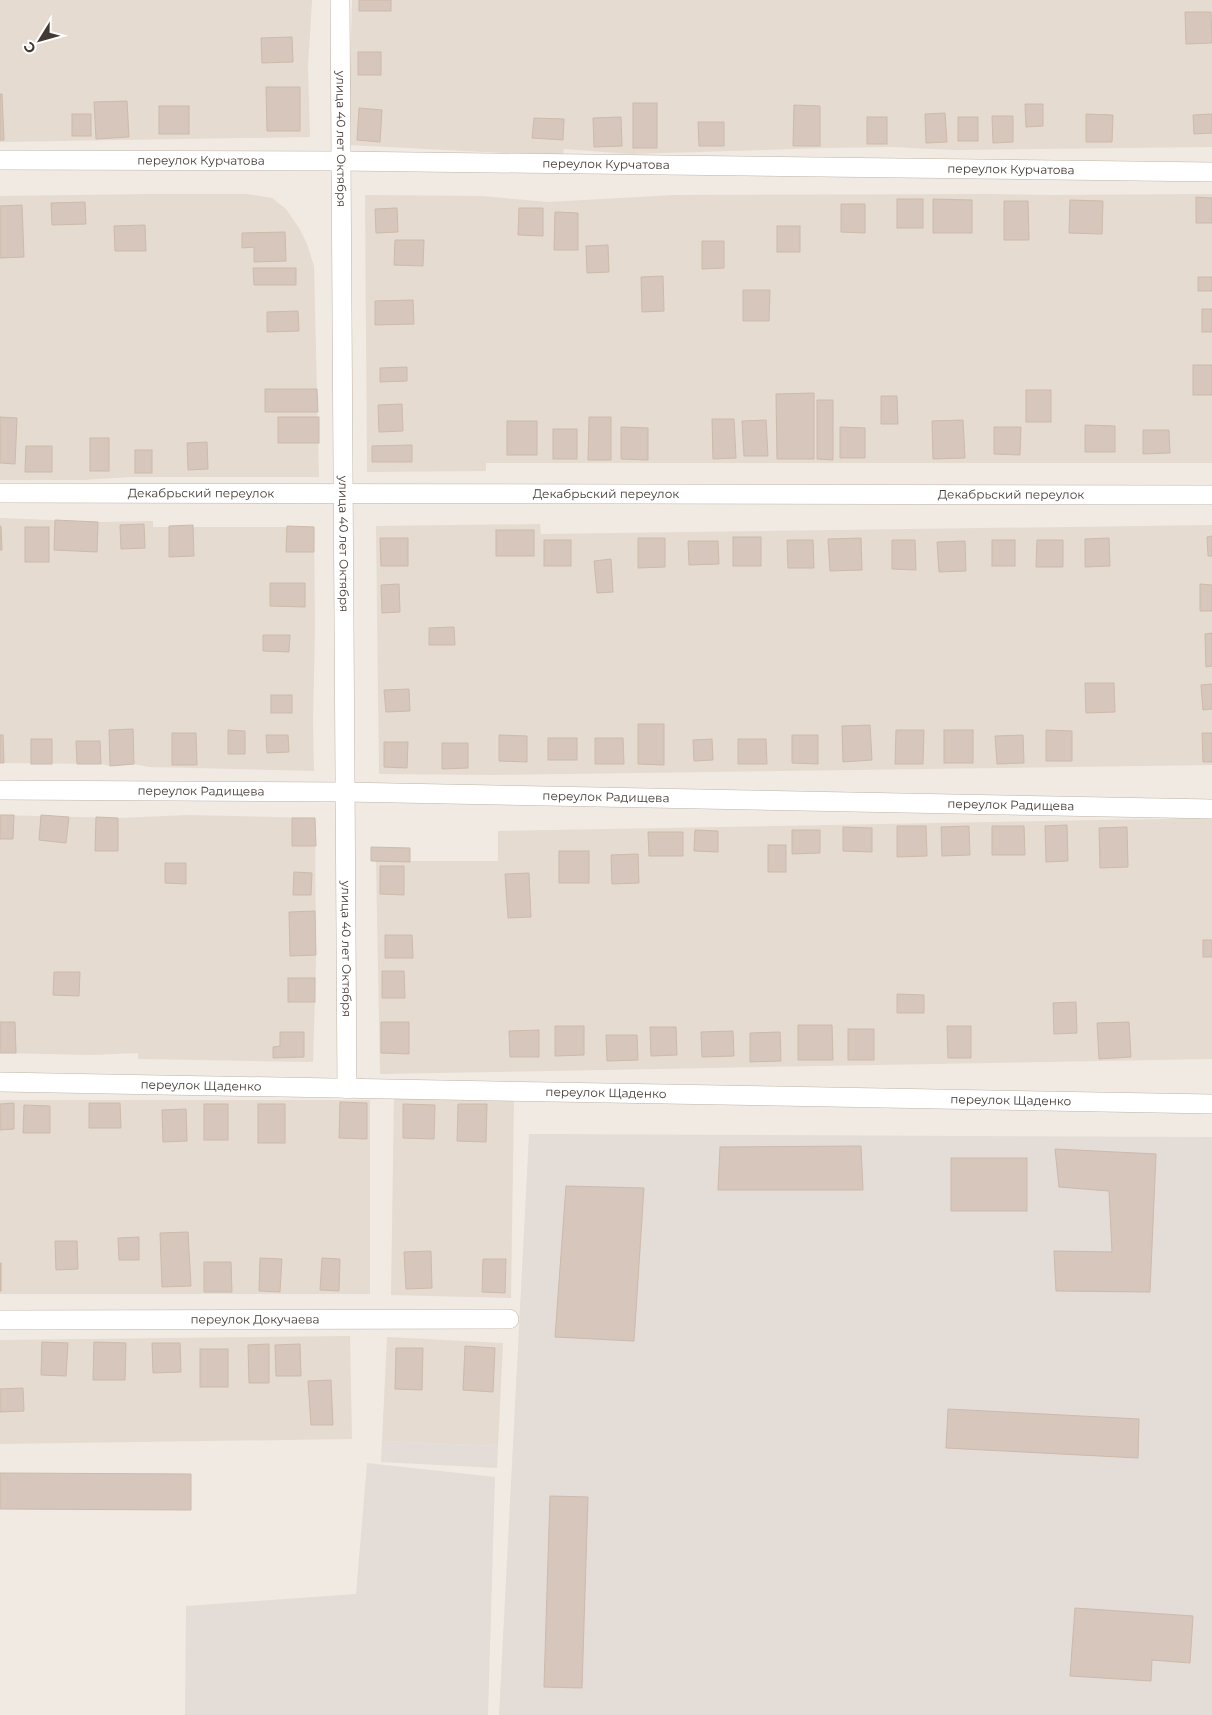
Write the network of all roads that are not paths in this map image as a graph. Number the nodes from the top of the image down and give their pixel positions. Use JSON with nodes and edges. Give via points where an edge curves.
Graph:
{"nodes":[{"id":1,"x":340,"y":0,"type":"edge"},
{"id":2,"x":0,"y":160,"type":"edge"},
{"id":3,"x":341,"y":161,"type":"junction"},
{"id":4,"x":1212,"y":172,"type":"edge"},
{"id":5,"x":343,"y":492,"type":"junction"},
{"id":6,"x":0,"y":493,"type":"edge"},
{"id":7,"x":1212,"y":496,"type":"edge"},
{"id":8,"x":0,"y":790,"type":"edge"},
{"id":9,"x":345,"y":792,"type":"junction"},
{"id":10,"x":1212,"y":809,"type":"edge"},
{"id":11,"x":0,"y":1082,"type":"edge"},
{"id":12,"x":347,"y":1089,"type":"junction"},
{"id":13,"x":1212,"y":1104,"type":"edge"},
{"id":14,"x":509,"y":1319,"type":"dead end"},
{"id":15,"x":0,"y":1320,"type":"edge"}],
"edges":[{"from":1,"to":3,"type":"street","name":"улица 40 лет Октября"},
{"from":2,"to":3,"type":"street","name":"переулок Курчатова"},
{"from":3,"to":4,"type":"street","name":"переулок Курчатова"},
{"from":3,"to":5,"type":"street","name":"улица 40 лет Октября"},
{"from":5,"to":6,"type":"street","name":"Декабрьский переулок"},
{"from":5,"to":7,"type":"street","name":"Декабрьский переулок"},
{"from":5,"to":9,"type":"street","name":"улица 40 лет Октября"},
{"from":8,"to":9,"type":"street","name":"переулок Радищева"},
{"from":9,"to":10,"type":"street","name":"переулок Радищева"},
{"from":9,"to":12,"type":"street","name":"улица 40 лет Октября"},
{"from":11,"to":12,"type":"street","name":"переулок Щаденко"},
{"from":12,"to":13,"type":"street","name":"переулок Щаденко"},
{"from":14,"to":15,"type":"street","name":"переулок Докучаева"}]}
